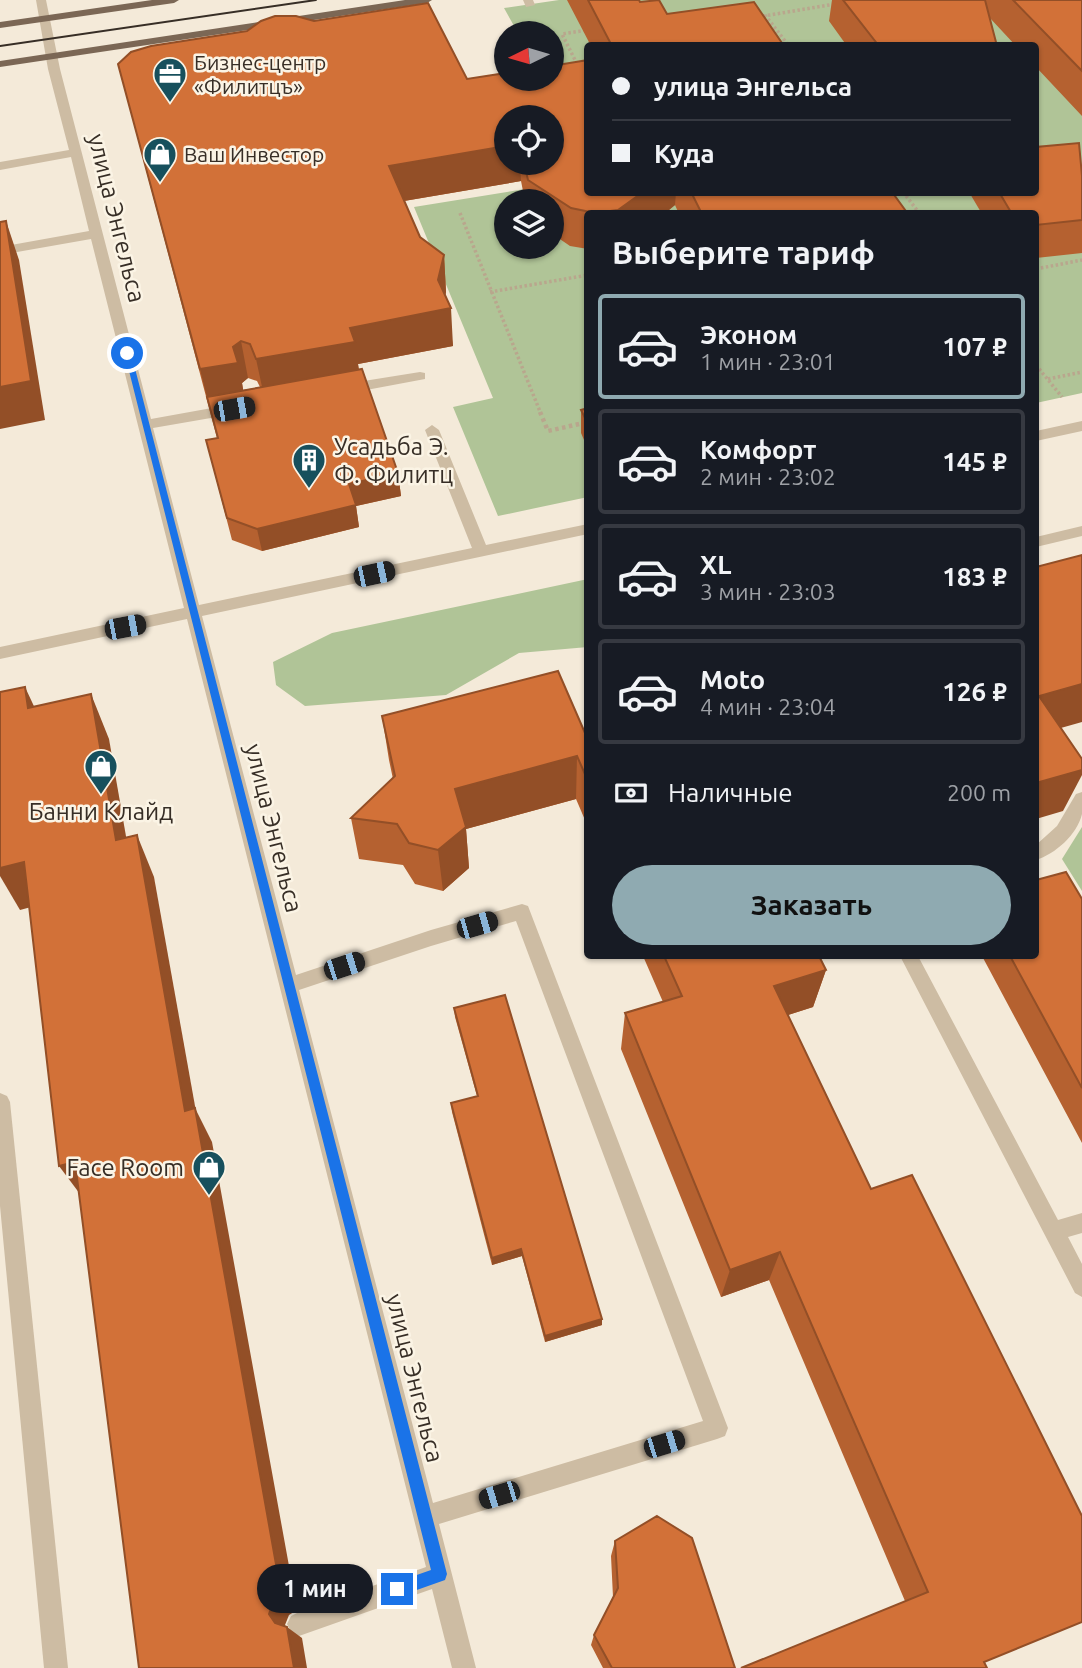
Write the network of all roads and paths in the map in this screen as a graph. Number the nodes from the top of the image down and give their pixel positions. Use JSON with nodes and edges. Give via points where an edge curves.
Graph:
{"nodes":[{"id":1,"x":41,"y":0,"type":"edge"},
{"id":2,"x":174,"y":0,"type":"edge"},
{"id":3,"x":427,"y":0,"type":"edge"},
{"id":4,"x":846,"y":2,"type":"edge"},
{"id":5,"x":765,"y":16,"type":"junction"},
{"id":6,"x":752,"y":18,"type":"edge"},
{"id":7,"x":44,"y":19,"type":"junction"},
{"id":8,"x":0,"y":25,"type":"edge"},
{"id":9,"x":598,"y":29,"type":"edge"},
{"id":10,"x":786,"y":42,"type":"edge"},
{"id":11,"x":51,"y":56,"type":"junction"},
{"id":12,"x":0,"y":64,"type":"edge"},
{"id":13,"x":578,"y":66,"type":"edge"},
{"id":14,"x":75,"y":153,"type":"junction"},
{"id":15,"x":0,"y":166,"type":"edge"},
{"id":16,"x":906,"y":196,"type":"edge"},
{"id":17,"x":917,"y":210,"type":"edge"},
{"id":18,"x":460,"y":213,"type":"dead end"},
{"id":19,"x":96,"y":234,"type":"junction"},
{"id":20,"x":0,"y":251,"type":"edge"},
{"id":21,"x":1082,"y":260,"type":"edge"},
{"id":22,"x":1039,"y":268,"type":"edge"},
{"id":23,"x":584,"y":276,"type":"edge"},
{"id":24,"x":491,"y":292,"type":"junction"},
{"id":25,"x":1039,"y":369,"type":"edge"},
{"id":26,"x":1082,"y":372,"type":"edge"},
{"id":27,"x":420,"y":376,"type":"dead end"},
{"id":28,"x":1047,"y":379,"type":"junction"},
{"id":29,"x":325,"y":393,"type":"edge"},
{"id":30,"x":1063,"y":397,"type":"dead end"},
{"id":31,"x":246,"y":407,"type":"edge"},
{"id":32,"x":584,"y":423,"type":"edge"},
{"id":33,"x":145,"y":425,"type":"junction"},
{"id":34,"x":1082,"y":426,"type":"edge"},
{"id":35,"x":432,"y":430,"type":"dead end"},
{"id":36,"x":1039,"y":435,"type":"edge"},
{"id":37,"x":584,"y":530,"type":"edge"},
{"id":38,"x":1082,"y":531,"type":"edge"},
{"id":39,"x":1039,"y":541,"type":"edge"},
{"id":40,"x":481,"y":552,"type":"junction"},
{"id":41,"x":194,"y":614,"type":"junction"},
{"id":42,"x":0,"y":653,"type":"edge"},
{"id":43,"x":1082,"y":799,"type":"edge"},
{"id":44,"x":1039,"y":852,"type":"edge"},
{"id":45,"x":911,"y":959,"type":"edge"},
{"id":46,"x":289,"y":985,"type":"junction"},
{"id":47,"x":0,"y":1101,"type":"edge"},
{"id":48,"x":1082,"y":1223,"type":"edge"},
{"id":49,"x":1054,"y":1231,"type":"junction"},
{"id":50,"x":1082,"y":1286,"type":"edge"},
{"id":51,"x":425,"y":1517,"type":"junction"},
{"id":52,"x":440,"y":1574,"type":"junction"},
{"id":53,"x":299,"y":1624,"type":"dead end"},
{"id":54,"x":56,"y":1668,"type":"edge"},
{"id":55,"x":464,"y":1668,"type":"edge"}],
"edges":[{"from":1,"to":7,"type":"street","name":"улица Энгельса"},
{"from":2,"to":7,"type":"main road"},
{"from":3,"to":11,"type":"main road"},
{"from":4,"to":5,"type":"path"},
{"from":5,"to":6,"type":"path"},
{"from":5,"to":10,"type":"path"},
{"from":7,"to":8,"type":"main road"},
{"from":7,"to":11,"type":"street","name":"улица Энгельса"},
{"from":9,"to":13,"type":"path","via":[[562,34]]},
{"from":11,"to":12,"type":"main road"},
{"from":11,"to":14,"type":"street","name":"улица Энгельса"},
{"from":14,"to":15,"type":"street"},
{"from":14,"to":19,"type":"street","name":"улица Энгельса"},
{"from":16,"to":17,"type":"path"},
{"from":18,"to":24,"type":"path"},
{"from":19,"to":20,"type":"street"},
{"from":19,"to":33,"type":"street","name":"улица Энгельса"},
{"from":21,"to":22,"type":"path"},
{"from":23,"to":24,"type":"path"},
{"from":24,"to":32,"type":"path","via":[[548,432]]},
{"from":25,"to":28,"type":"path"},
{"from":26,"to":28,"type":"path"},
{"from":27,"to":29,"type":"street"},
{"from":28,"to":30,"type":"path"},
{"from":31,"to":33,"type":"street"},
{"from":33,"to":41,"type":"street","name":"улица Энгельса"},
{"from":34,"to":36,"type":"street"},
{"from":35,"to":40,"type":"street"},
{"from":37,"to":40,"type":"street"},
{"from":38,"to":39,"type":"street"},
{"from":40,"to":41,"type":"street"},
{"from":41,"to":42,"type":"street"},
{"from":41,"to":46,"type":"street","name":"улица Энгельса"},
{"from":43,"to":44,"type":"street","via":[[1060,838]]},
{"from":45,"to":49,"type":"street"},
{"from":46,"to":51,"type":"street","name":"улица Энгельса"},
{"from":46,"to":51,"type":"street","via":[[522,912],[717,1427]]},
{"from":47,"to":54,"type":"street"},
{"from":48,"to":49,"type":"street"},
{"from":49,"to":50,"type":"street"},
{"from":51,"to":52,"type":"street","name":"улица Энгельса"},
{"from":52,"to":53,"type":"street"},
{"from":52,"to":55,"type":"street","name":"улица Энгельса"}]}
